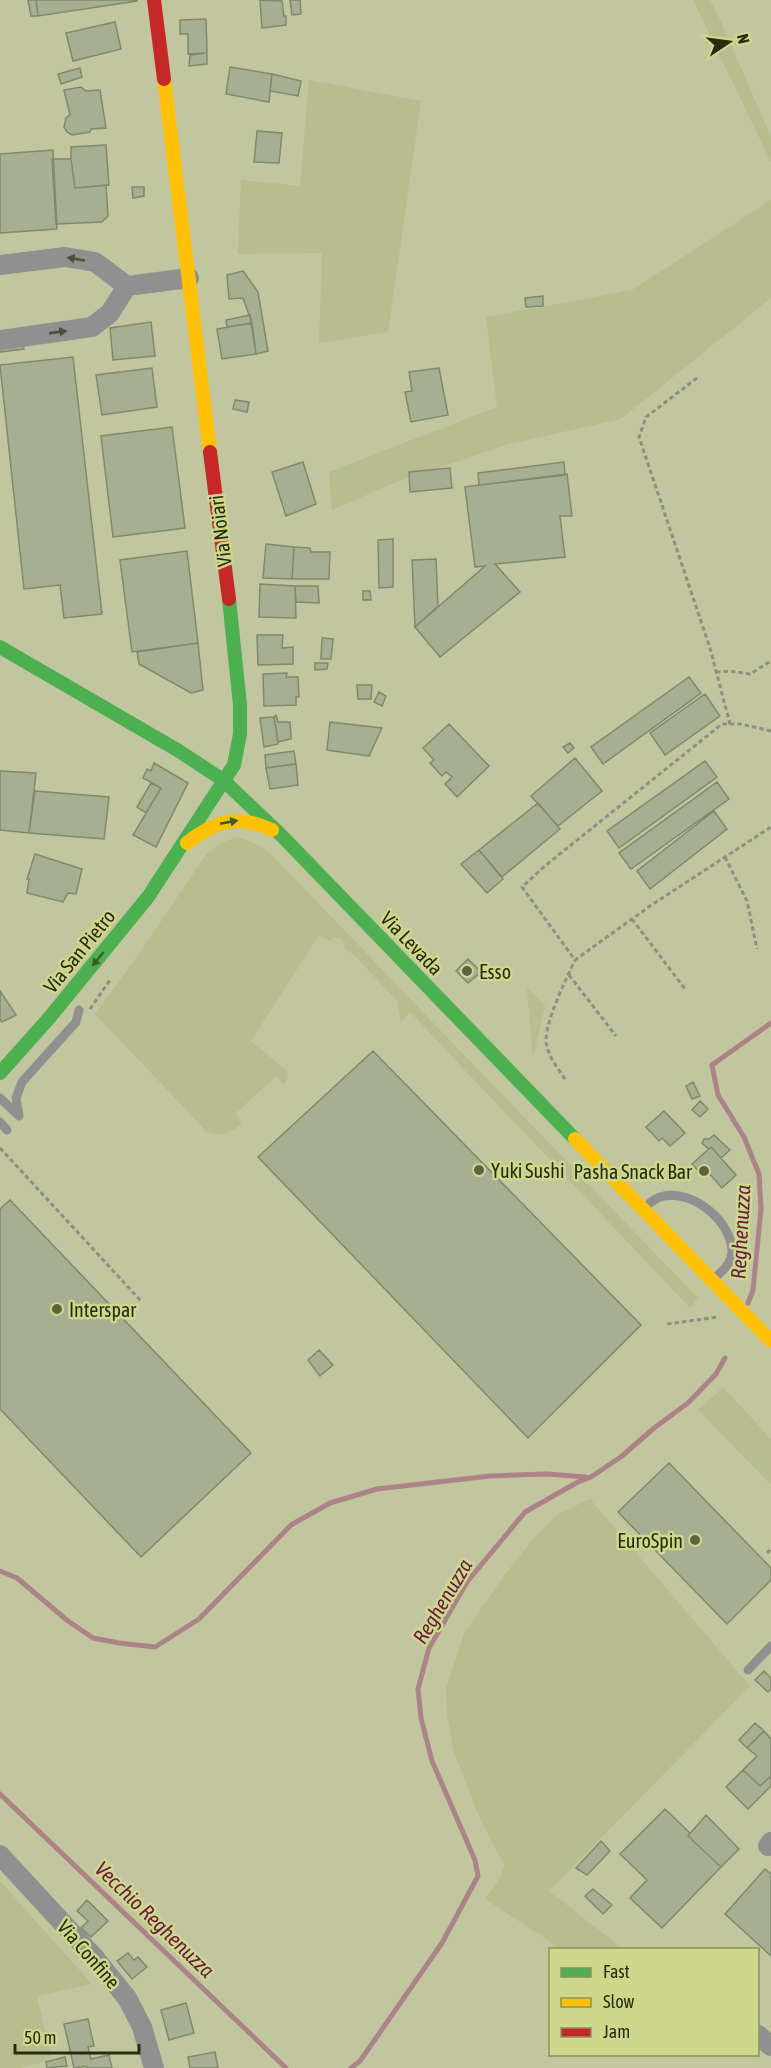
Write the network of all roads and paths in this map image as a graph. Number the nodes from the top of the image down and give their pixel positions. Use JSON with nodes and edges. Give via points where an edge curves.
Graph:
{"nodes":[{"id":1,"x":154,"y":0,"type":"edge"},
{"id":2,"x":0,"y":265,"type":"edge"},
{"id":3,"x":189,"y":278,"type":"junction"},
{"id":4,"x":127,"y":286,"type":"junction"},
{"id":5,"x":0,"y":340,"type":"edge"},
{"id":6,"x":697,"y":378,"type":"dead end"},
{"id":7,"x":0,"y":646,"type":"edge"},
{"id":8,"x":771,"y":661,"type":"edge"},
{"id":9,"x":716,"y":672,"type":"junction"},
{"id":10,"x":730,"y":724,"type":"junction"},
{"id":11,"x":771,"y":731,"type":"edge"},
{"id":12,"x":224,"y":780,"type":"junction"},
{"id":13,"x":771,"y":827,"type":"edge"},
{"id":14,"x":281,"y":835,"type":"junction"},
{"id":15,"x":182,"y":848,"type":"junction"},
{"id":16,"x":725,"y":857,"type":"junction"},
{"id":17,"x":148,"y":897,"type":"junction"},
{"id":18,"x":632,"y":919,"type":"junction"},
{"id":19,"x":757,"y":949,"type":"dead end"},
{"id":20,"x":575,"y":960,"type":"junction"},
{"id":21,"x":113,"y":969,"type":"joint"},
{"id":22,"x":569,"y":974,"type":"junction"},
{"id":23,"x":685,"y":989,"type":"dead end"},
{"id":24,"x":85,"y":1007,"type":"junction"},
{"id":25,"x":50,"y":1017,"type":"junction"},
{"id":26,"x":616,"y":1036,"type":"dead end"},
{"id":27,"x":0,"y":1073,"type":"edge"},
{"id":28,"x":565,"y":1079,"type":"dead end"},
{"id":29,"x":0,"y":1082,"type":"edge"},
{"id":30,"x":0,"y":1096,"type":"edge"},
{"id":31,"x":0,"y":1122,"type":"edge"},
{"id":32,"x":4,"y":1129,"type":"edge"},
{"id":33,"x":0,"y":1148,"type":"edge"},
{"id":34,"x":642,"y":1209,"type":"junction"},
{"id":35,"x":712,"y":1281,"type":"junction"},
{"id":36,"x":141,"y":1301,"type":"dead end"},
{"id":37,"x":726,"y":1316,"type":"dead end"},
{"id":38,"x":667,"y":1324,"type":"dead end"},
{"id":39,"x":771,"y":1341,"type":"edge"},
{"id":40,"x":771,"y":1550,"type":"edge"},
{"id":41,"x":767,"y":1553,"type":"dead end"},
{"id":42,"x":771,"y":1646,"type":"edge"},
{"id":43,"x":748,"y":1670,"type":"dead end"},
{"id":44,"x":0,"y":1855,"type":"edge"},
{"id":45,"x":759,"y":2037,"type":"edge"},
{"id":46,"x":771,"y":2046,"type":"edge"},
{"id":47,"x":154,"y":2068,"type":"edge"}],
"edges":[{"from":1,"to":3,"type":"street","name":"Via Noiari"},
{"from":4,"to":2,"type":"street","one_way":true,"via":[[95,262],[65,257]]},
{"from":3,"to":4,"type":"street"},
{"from":3,"to":12,"type":"street","name":"Via Noiari","via":[[242,717],[234,765]]},
{"from":5,"to":4,"type":"street","one_way":true,"via":[[92,327],[110,313]]},
{"from":6,"to":9,"type":"path","via":[[646,417],[639,437]]},
{"from":7,"to":12,"type":"street","name":"Via Levada"},
{"from":8,"to":9,"type":"path","via":[[750,674]]},
{"from":9,"to":10,"type":"path"},
{"from":10,"to":11,"type":"path"},
{"from":10,"to":20,"type":"path","via":[[722,724],[522,887]]},
{"from":12,"to":14,"type":"street","name":"Via Levada"},
{"from":12,"to":15,"type":"street","name":"Via San Pietro"},
{"from":13,"to":16,"type":"path"},
{"from":15,"to":14,"type":"street","name":"Via San Pietro","one_way":true,"via":[[210,826],[242,819],[257,821]]},
{"from":14,"to":34,"type":"street","name":"Via Levada"},
{"from":15,"to":17,"type":"street","name":"Via San Pietro"},
{"from":16,"to":18,"type":"path"},
{"from":16,"to":19,"type":"path","via":[[747,901]]},
{"from":17,"to":21,"type":"street"},
{"from":17,"to":25,"type":"street","name":"Via San Pietro","one_way":true},
{"from":18,"to":20,"type":"path"},
{"from":18,"to":23,"type":"path"},
{"from":20,"to":22,"type":"path"},
{"from":21,"to":24,"type":"path"},
{"from":22,"to":26,"type":"path"},
{"from":22,"to":28,"type":"path","via":[[548,1026],[546,1042],[550,1058]]},
{"from":24,"to":30,"type":"street"},
{"from":24,"to":30,"type":"lane","via":[[22,1082],[16,1098],[19,1116]]},
{"from":25,"to":27,"type":"street","name":"Via San Pietro"},
{"from":25,"to":29,"type":"lane","via":[[46,1029]]},
{"from":31,"to":32,"type":"lane"},
{"from":33,"to":36,"type":"path"},
{"from":34,"to":35,"type":"street","name":"Via Levada"},
{"from":34,"to":35,"type":"lane","via":[[664,1196],[685,1197],[713,1214],[727,1233],[732,1253],[728,1265]]},
{"from":35,"to":39,"type":"street","name":"Via Levada"},
{"from":37,"to":38,"type":"path"},
{"from":40,"to":41,"type":"path"},
{"from":42,"to":43,"type":"lane"},
{"from":44,"to":47,"type":"street","name":"Via Confine","via":[[127,1998],[142,2026]]},
{"from":45,"to":46,"type":"street"}]}
